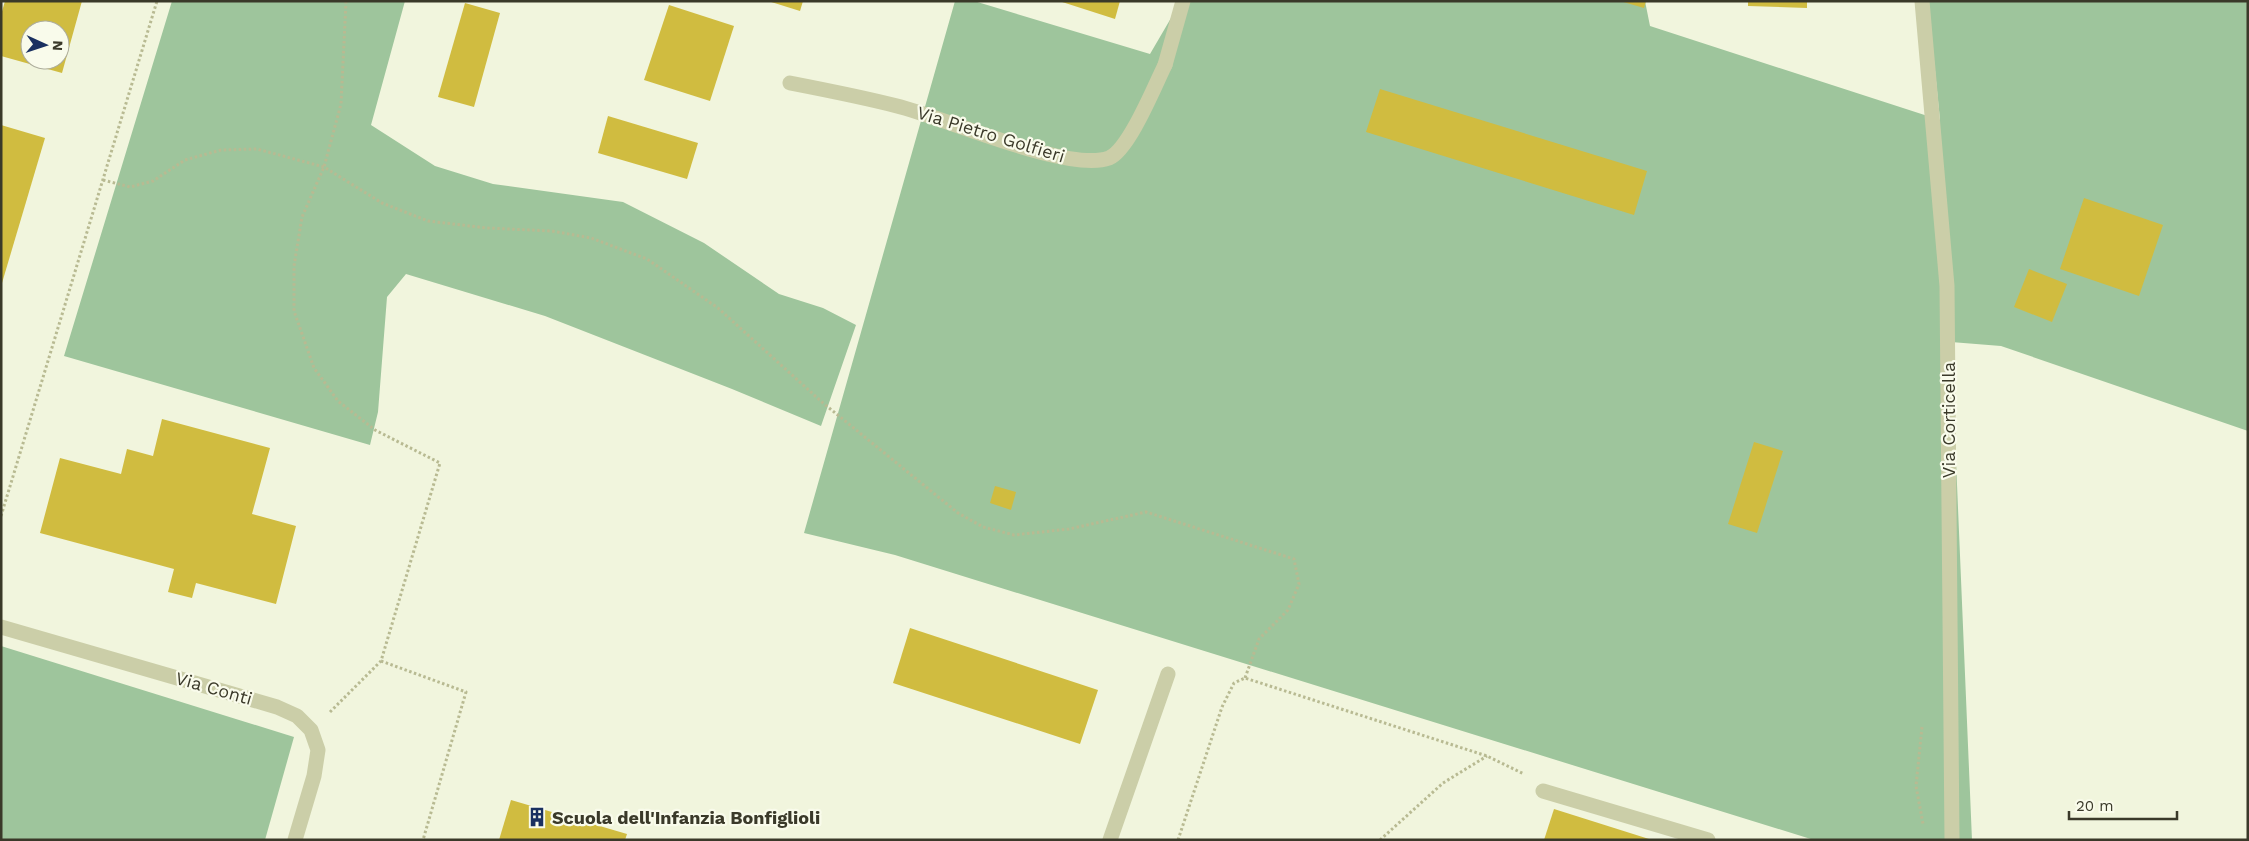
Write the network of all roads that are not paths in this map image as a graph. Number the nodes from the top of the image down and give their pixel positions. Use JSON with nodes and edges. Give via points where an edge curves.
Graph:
{"nodes":[{"id":1,"x":1183,"y":1,"type":"edge"},
{"id":2,"x":1922,"y":1,"type":"edge"},
{"id":3,"x":790,"y":83,"type":"dead end"},
{"id":4,"x":1,"y":626,"type":"edge"},
{"id":5,"x":1168,"y":674,"type":"dead end"},
{"id":6,"x":1543,"y":791,"type":"road end"},
{"id":7,"x":1677,"y":836,"type":"edge"},
{"id":8,"x":295,"y":840,"type":"edge"},
{"id":9,"x":1110,"y":840,"type":"edge"},
{"id":10,"x":1708,"y":840,"type":"edge"},
{"id":11,"x":1952,"y":840,"type":"edge"}],
"edges":[{"from":1,"to":3,"type":"street","name":"Via Pietro Golfieri","via":[[1165,65],[1125,144],[1110,157],[1092,160],[1062,158],[899,106]]},
{"from":2,"to":11,"type":"street","name":"Via Corticella","via":[[1947,286]]},
{"from":4,"to":8,"type":"street","name":"Via Conti","via":[[277,707],[297,716],[311,730],[318,750],[314,776]]},
{"from":5,"to":9,"type":"street"},
{"from":6,"to":7,"type":"street"},
{"from":7,"to":10,"type":"street"}]}
